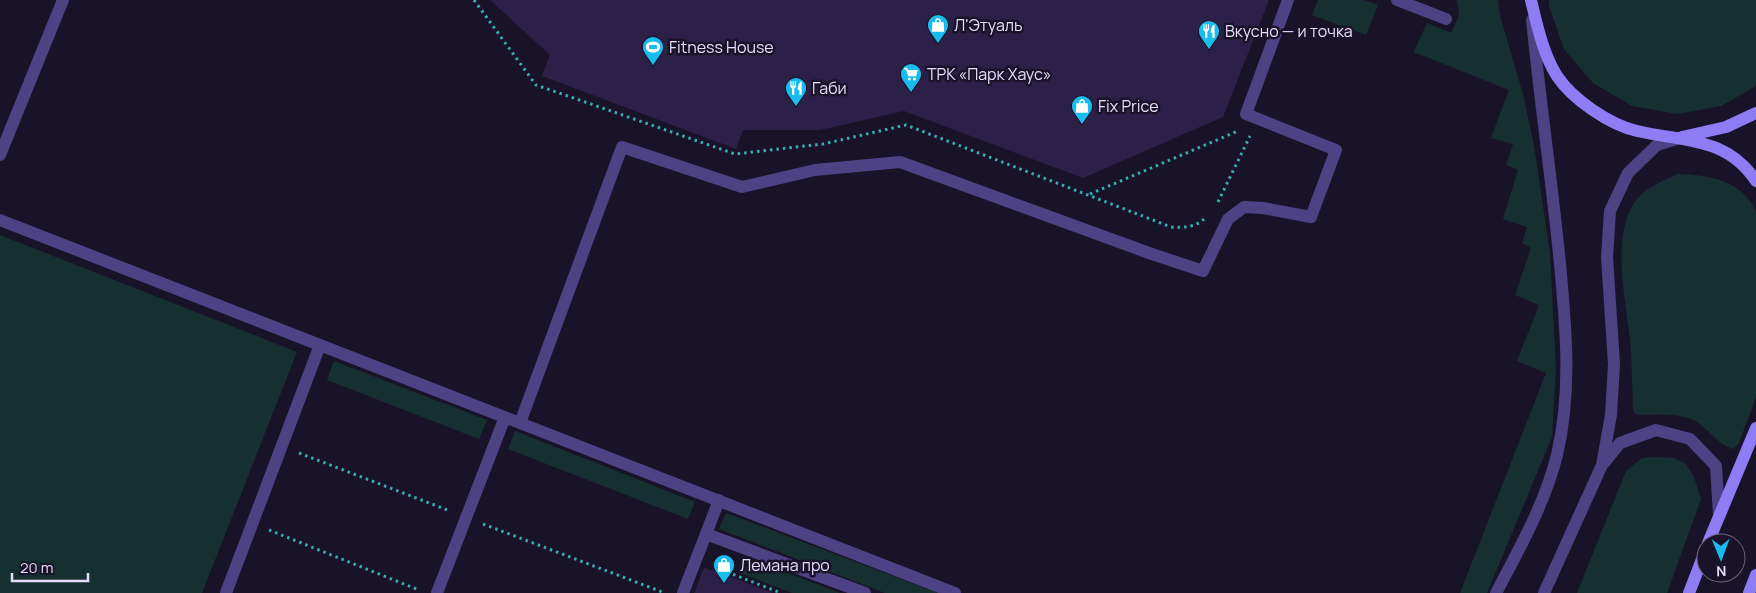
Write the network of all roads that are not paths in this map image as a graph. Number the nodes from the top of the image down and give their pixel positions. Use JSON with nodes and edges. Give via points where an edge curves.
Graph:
{"nodes":[{"id":1,"x":62,"y":0,"type":"edge"},
{"id":2,"x":1288,"y":0,"type":"edge"},
{"id":3,"x":1396,"y":0,"type":"edge"},
{"id":4,"x":1531,"y":0,"type":"edge"},
{"id":5,"x":1446,"y":19,"type":"dead end"},
{"id":6,"x":1756,"y":113,"type":"edge"},
{"id":7,"x":1680,"y":138,"type":"junction"},
{"id":8,"x":0,"y":155,"type":"edge"},
{"id":9,"x":1756,"y":181,"type":"edge"},
{"id":10,"x":0,"y":220,"type":"edge"},
{"id":11,"x":320,"y":345,"type":"junction"},
{"id":12,"x":505,"y":417,"type":"junction"},
{"id":13,"x":520,"y":422,"type":"junction"},
{"id":14,"x":1756,"y":428,"type":"edge"},
{"id":15,"x":1602,"y":465,"type":"junction"},
{"id":16,"x":719,"y":500,"type":"junction"},
{"id":17,"x":1719,"y":516,"type":"junction"},
{"id":18,"x":1712,"y":533,"type":"edge"},
{"id":19,"x":706,"y":534,"type":"junction"},
{"id":20,"x":1696,"y":575,"type":"edge"},
{"id":21,"x":1756,"y":575,"type":"edge"},
{"id":22,"x":226,"y":593,"type":"edge"},
{"id":23,"x":437,"y":593,"type":"edge"},
{"id":24,"x":682,"y":593,"type":"edge"},
{"id":25,"x":865,"y":593,"type":"edge"},
{"id":26,"x":955,"y":593,"type":"edge"},
{"id":27,"x":1496,"y":593,"type":"edge"},
{"id":28,"x":1544,"y":593,"type":"edge"},
{"id":29,"x":1689,"y":593,"type":"edge"},
{"id":30,"x":1748,"y":593,"type":"edge"}],
"edges":[{"from":1,"to":8,"type":"street"},
{"from":2,"to":13,"type":"street","via":[[1246,114],[1336,150],[1311,217],[1244,207],[1228,219],[1203,271],[1148,254],[900,162],[815,170],[742,187],[622,147]]},
{"from":3,"to":5,"type":"street"},
{"from":4,"to":7,"type":"main road","via":[[1540,36],[1557,76],[1590,110],[1636,131]]},
{"from":4,"to":27,"type":"street","via":[[1564,314],[1565,412],[1556,457],[1528,532]]},
{"from":6,"to":7,"type":"main road","via":[[1726,127]]},
{"from":7,"to":9,"type":"main road","via":[[1716,146],[1749,170]]},
{"from":7,"to":15,"type":"street","via":[[1657,145],[1628,173],[1610,211],[1607,257],[1614,364],[1611,415]]},
{"from":10,"to":11,"type":"street"},
{"from":11,"to":12,"type":"street"},
{"from":11,"to":22,"type":"street"},
{"from":12,"to":13,"type":"street"},
{"from":12,"to":23,"type":"street"},
{"from":13,"to":16,"type":"street"},
{"from":14,"to":17,"type":"main road"},
{"from":15,"to":17,"type":"street","via":[[1620,443],[1656,430],[1690,439],[1716,466]]},
{"from":15,"to":28,"type":"street"},
{"from":16,"to":19,"type":"street"},
{"from":16,"to":26,"type":"street"},
{"from":17,"to":18,"type":"main road"},
{"from":19,"to":24,"type":"street"},
{"from":19,"to":25,"type":"street"},
{"from":20,"to":29,"type":"main road"},
{"from":21,"to":30,"type":"main road"}]}
